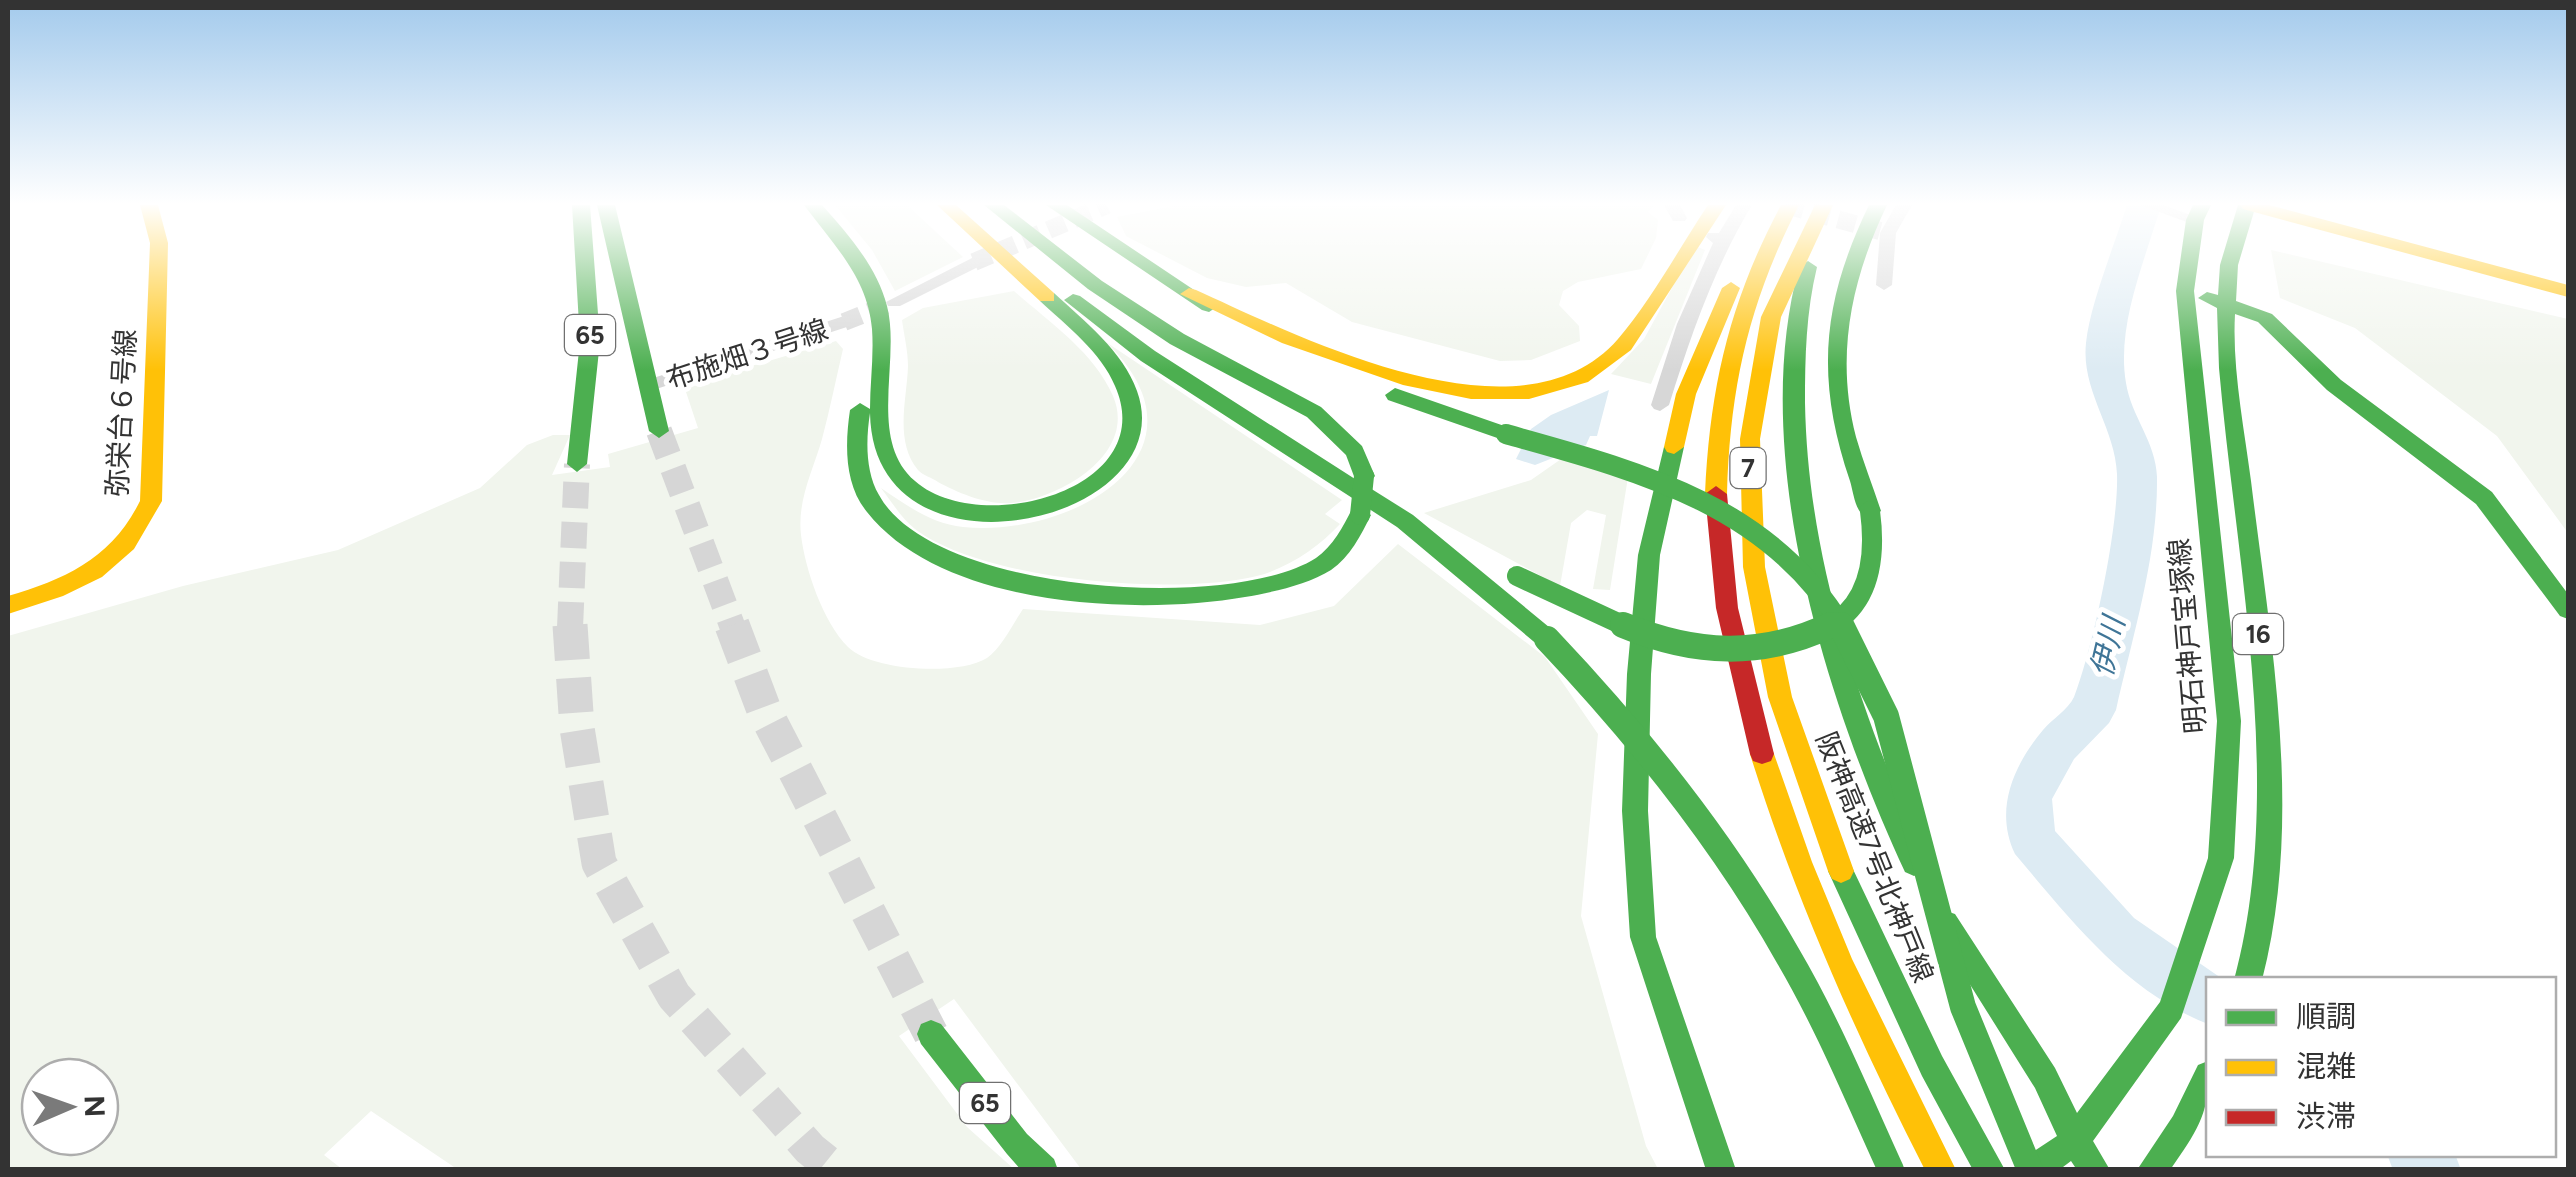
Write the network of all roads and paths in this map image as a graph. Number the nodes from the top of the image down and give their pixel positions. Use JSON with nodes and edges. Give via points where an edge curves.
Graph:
{"nodes":[{"id":1,"x":158,"y":260,"type":"edge"},
{"id":2,"x":585,"y":260,"type":"edge"},
{"id":3,"x":619,"y":260,"type":"edge"},
{"id":4,"x":836,"y":260,"type":"edge"},
{"id":5,"x":858,"y":260,"type":"edge"},
{"id":6,"x":1004,"y":260,"type":"edge"},
{"id":7,"x":1020,"y":260,"type":"edge"},
{"id":8,"x":1062,"y":260,"type":"edge"},
{"id":9,"x":1137,"y":260,"type":"edge"},
{"id":10,"x":1677,"y":260,"type":"edge"},
{"id":11,"x":1707,"y":260,"type":"edge"},
{"id":12,"x":1756,"y":260,"type":"edge"},
{"id":13,"x":1763,"y":260,"type":"edge"},
{"id":14,"x":1794,"y":260,"type":"edge"},
{"id":15,"x":1809,"y":260,"type":"edge"},
{"id":16,"x":1851,"y":260,"type":"edge"},
{"id":17,"x":1886,"y":260,"type":"edge"},
{"id":18,"x":2187,"y":260,"type":"edge"},
{"id":19,"x":2228,"y":260,"type":"edge"},
{"id":20,"x":2452,"y":260,"type":"edge"},
{"id":21,"x":2519,"y":260,"type":"edge"},
{"id":22,"x":974,"y":262,"type":"tunnel mouth"},
{"id":23,"x":2568,"y":273,"type":"edge"},
{"id":24,"x":1884,"y":285,"type":"dead end"},
{"id":25,"x":2185,"y":291,"type":"junction"},
{"id":26,"x":2568,"y":291,"type":"edge"},
{"id":27,"x":1188,"y":294,"type":"junction"},
{"id":28,"x":894,"y":302,"type":"tunnel mouth"},
{"id":29,"x":2222,"y":303,"type":"junction"},
{"id":30,"x":844,"y":322,"type":"tunnel mouth"},
{"id":31,"x":650,"y":385,"type":"junction"},
{"id":32,"x":1660,"y":406,"type":"dead end"},
{"id":33,"x":659,"y":430,"type":"tunnel mouth"},
{"id":34,"x":577,"y":464,"type":"tunnel mouth"},
{"id":35,"x":1405,"y":521,"type":"junction"},
{"id":36,"x":8,"y":605,"type":"edge"},
{"id":37,"x":2568,"y":610,"type":"edge"},
{"id":38,"x":2250,"y":973,"type":"edge"},
{"id":39,"x":931,"y":1034,"type":"tunnel mouth"},
{"id":40,"x":2206,"y":1079,"type":"edge"},
{"id":41,"x":2074,"y":1141,"type":"junction"},
{"id":42,"x":1043,"y":1170,"type":"edge"},
{"id":43,"x":1722,"y":1170,"type":"edge"},
{"id":44,"x":1892,"y":1170,"type":"edge"},
{"id":45,"x":1942,"y":1170,"type":"edge"},
{"id":46,"x":1990,"y":1170,"type":"edge"},
{"id":47,"x":2031,"y":1170,"type":"edge"},
{"id":48,"x":2095,"y":1170,"type":"edge"},
{"id":49,"x":2152,"y":1170,"type":"edge"}],
"edges":[{"from":1,"to":36,"type":"main road","name":"弥栄台６号線","via":[[151,501],[133,540],[96,570]]},
{"from":2,"to":34,"type":"main road","number":"65","via":[[590,341]]},
{"from":3,"to":31,"type":"main road","number":"65"},
{"from":4,"to":8,"type":"main road","bridge":true,"via":[[849,276],[866,340],[857,424],[861,475],[875,508],[917,546],[1007,578],[1092,592],[1234,594],[1320,566],[1347,542],[1360,515],[1364,476],[1355,451],[1314,412],[1212,360]]},
{"from":5,"to":6,"type":"main road","via":[[874,294],[886,349],[880,434],[894,473],[908,490],[956,513],[988,516],[1052,507],[1106,474],[1129,438],[1131,401],[1107,359]]},
{"from":7,"to":35,"type":"main road","via":[[1148,356]]},
{"from":9,"to":27,"type":"main road"},
{"from":10,"to":27,"type":"main road","via":[[1608,360],[1536,390],[1467,390],[1416,381],[1319,350]]},
{"from":11,"to":32,"type":"street"},
{"from":12,"to":43,"type":"main road","via":[[1726,294],[1686,394],[1649,555],[1638,674],[1635,811],[1643,937]]},
{"from":13,"to":45,"type":"main road","number":"7","via":[[1728,356],[1717,418],[1723,594],[1760,742],[1812,904]]},
{"from":14,"to":46,"type":"main road","name":"阪神高速7号北神戸線","number":"7","via":[[1768,324],[1750,420],[1754,559],[1764,620],[1794,740],[1877,954]]},
{"from":15,"to":41,"type":"main road","via":[[1792,383],[1797,501],[1829,646],[1880,788],[1927,892],[2046,1078]]},
{"from":16,"to":35,"type":"main road","bridge":true,"via":[[1838,296],[1840,410],[1870,512],[1874,565],[1861,597],[1829,631],[1790,646],[1740,651],[1673,642],[1592,613]]},
{"from":17,"to":24,"type":"street"},
{"from":18,"to":25,"type":"main road","name":"明石神戸宝塚線","number":"16"},
{"from":19,"to":29,"type":"main road","number":"16"},
{"from":20,"to":26,"type":"main road"},
{"from":21,"to":23,"type":"main road"},
{"from":22,"to":28,"type":"street"},
{"from":25,"to":29,"type":"main road"},
{"from":25,"to":41,"type":"main road","name":"明石神戸宝塚線","number":"16","via":[[2229,722],[2222,858],[2170,1009]]},
{"from":27,"to":47,"type":"main road","bridge":true,"via":[[1355,381],[1692,494],[1783,552],[1829,600],[1898,734],[1948,956],[1990,1080]]},
{"from":29,"to":37,"type":"main road","via":[[2265,318],[2334,386],[2484,498]]},
{"from":29,"to":38,"type":"main road","number":"16","via":[[2271,815],[2268,888]]},
{"from":30,"to":31,"type":"street","name":"布施畑３号線"},
{"from":31,"to":33,"type":"main road","number":"65"},
{"from":35,"to":44,"type":"main road","bridge":true,"via":[[1547,639],[1638,735],[1747,884],[1816,1007]]},
{"from":39,"to":42,"type":"main road","number":"65"},
{"from":40,"to":49,"type":"main road"},
{"from":41,"to":47,"type":"main road","name":"明石神戸宝塚線"},
{"from":41,"to":48,"type":"main road"}]}
